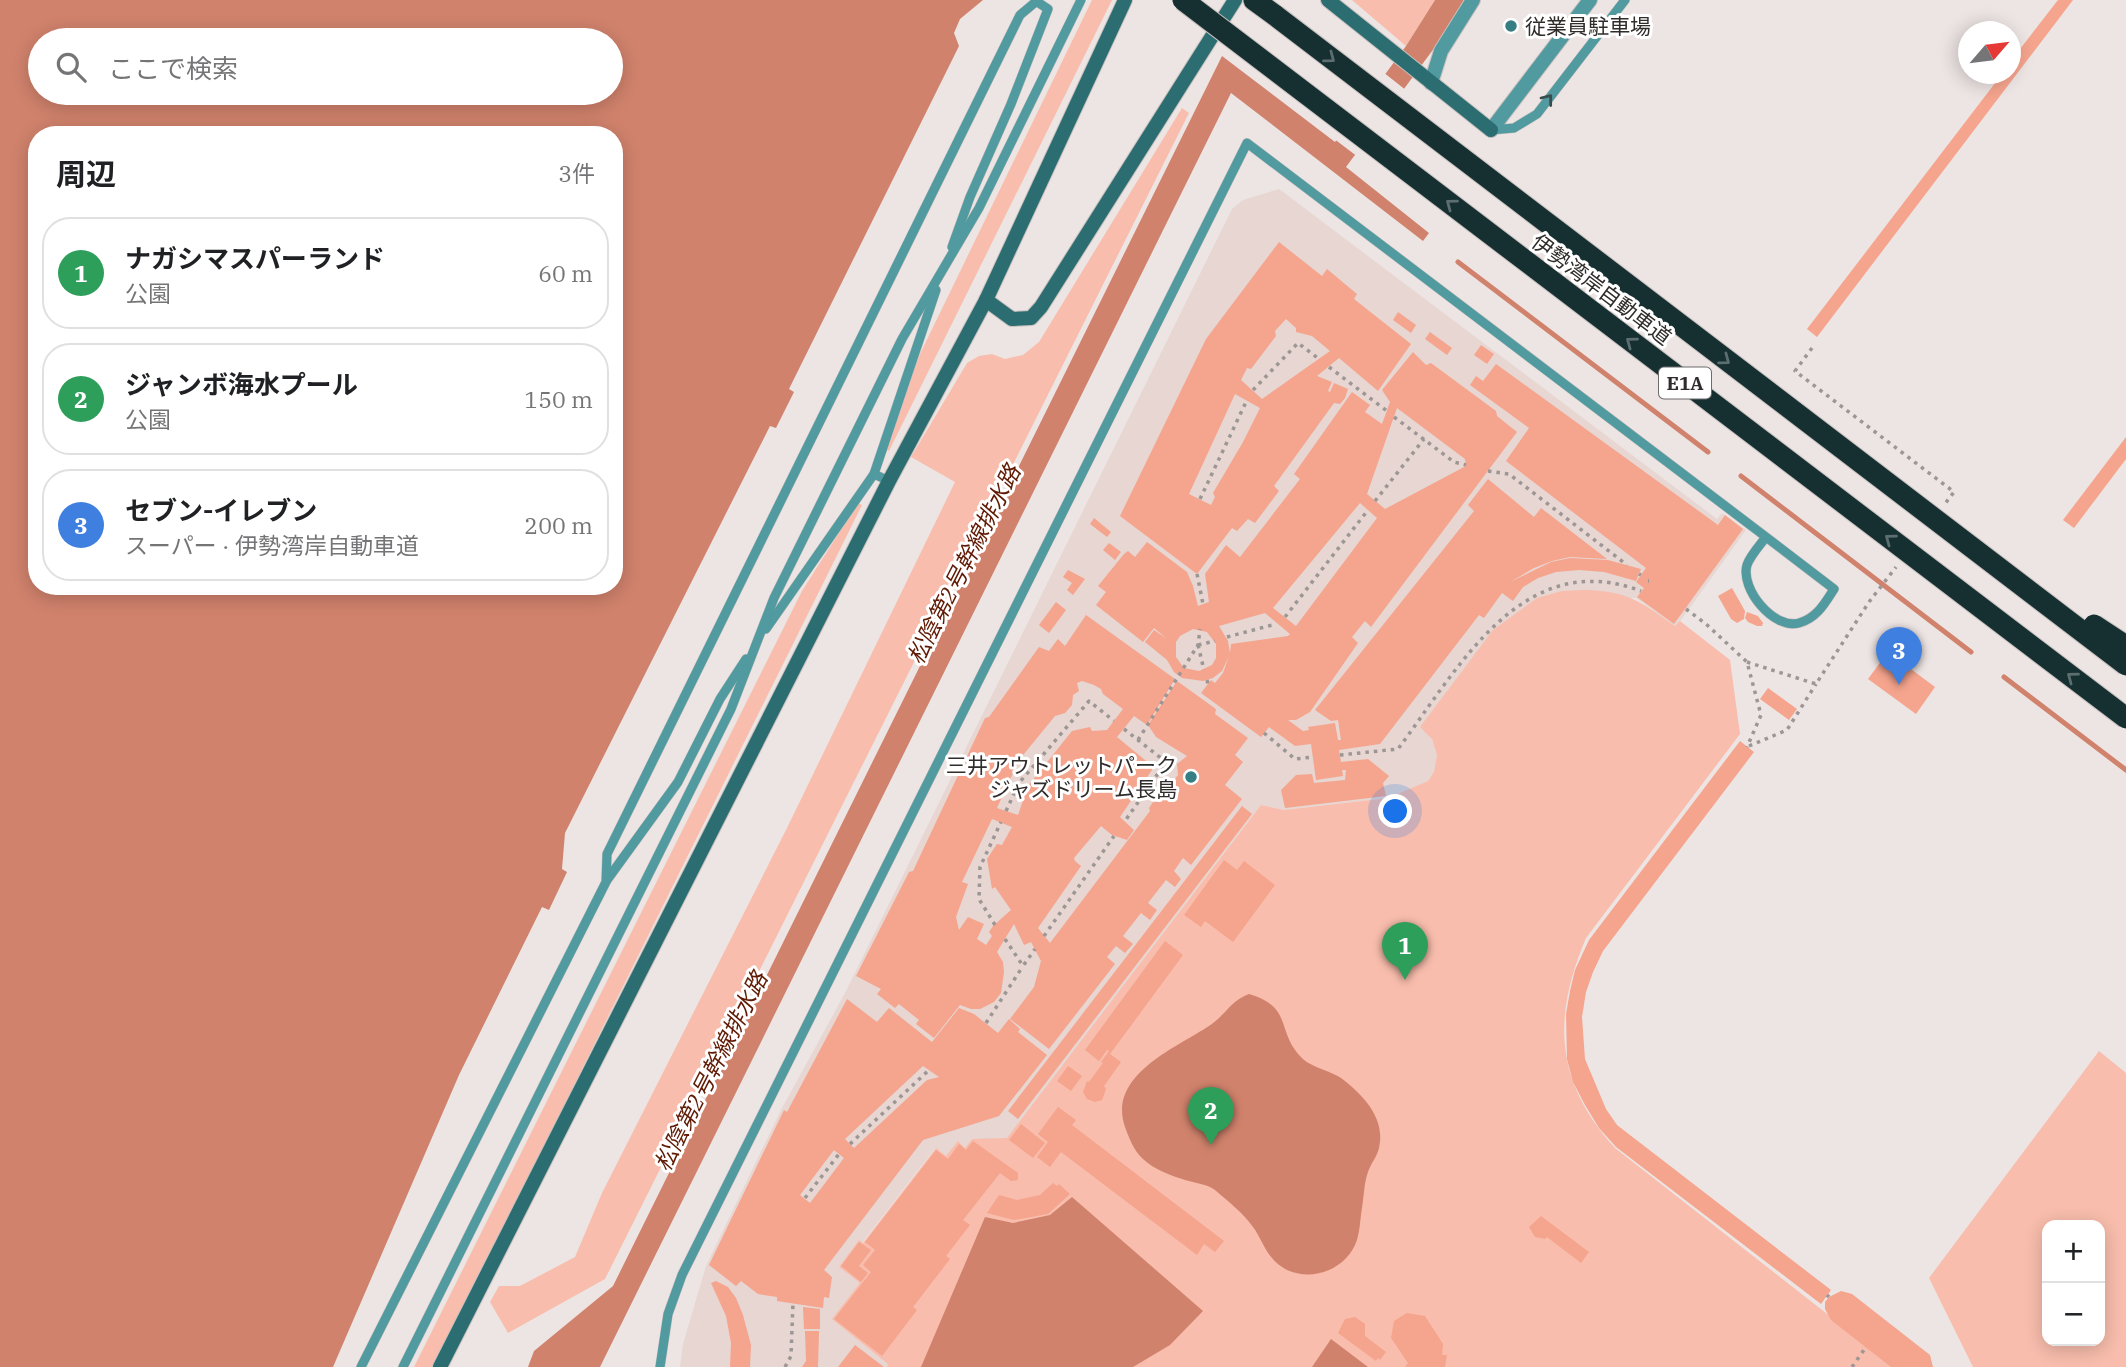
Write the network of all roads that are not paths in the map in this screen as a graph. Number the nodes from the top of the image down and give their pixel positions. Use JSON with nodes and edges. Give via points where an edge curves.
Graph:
{"nodes":[{"id":1,"x":1082,"y":0,"type":"edge"},
{"id":2,"x":1125,"y":0,"type":"edge"},
{"id":3,"x":1183,"y":0,"type":"edge"},
{"id":4,"x":1235,"y":0,"type":"edge"},
{"id":5,"x":1254,"y":0,"type":"edge"},
{"id":6,"x":1328,"y":0,"type":"edge"},
{"id":7,"x":1473,"y":0,"type":"edge"},
{"id":8,"x":1590,"y":0,"type":"edge"},
{"id":9,"x":1625,"y":0,"type":"edge"},
{"id":10,"x":1037,"y":1,"type":"edge"},
{"id":11,"x":1426,"y":79,"type":"junction"},
{"id":12,"x":1491,"y":130,"type":"junction"},
{"id":13,"x":944,"y":269,"type":"junction"},
{"id":14,"x":986,"y":300,"type":"junction"},
{"id":15,"x":874,"y":474,"type":"junction"},
{"id":16,"x":889,"y":481,"type":"junction"},
{"id":17,"x":1915,"y":505,"type":"junction"},
{"id":18,"x":1766,"y":537,"type":"junction"},
{"id":19,"x":757,"y":641,"type":"junction"},
{"id":20,"x":2126,"y":646,"type":"edge"},
{"id":21,"x":2126,"y":665,"type":"edge"},
{"id":22,"x":2126,"y":718,"type":"edge"},
{"id":23,"x":606,"y":882,"type":"junction"},
{"id":24,"x":446,"y":1365,"type":"edge"},
{"id":25,"x":361,"y":1367,"type":"edge"},
{"id":26,"x":403,"y":1367,"type":"edge"},
{"id":27,"x":660,"y":1367,"type":"edge"}],
"edges":[{"from":1,"to":13,"type":"lane"},
{"from":2,"to":14,"type":"street"},
{"from":22,"to":3,"type":"highway","name":"伊勢湾岸自動車道","number":"E1A","one_way":true,"bridge":true},
{"from":4,"to":14,"type":"street","via":[[1041,307],[1031,318],[1012,319]]},
{"from":5,"to":17,"type":"highway","name":"伊勢湾岸自動車道","number":"E1A","one_way":true,"bridge":true},
{"from":6,"to":11,"type":"street"},
{"from":7,"to":11,"type":"street"},
{"from":8,"to":12,"type":"street"},
{"from":12,"to":9,"type":"lane","one_way":true,"via":[[1514,128],[1537,114]]},
{"from":10,"to":13,"type":"lane","via":[[1048,9]]},
{"from":10,"to":23,"type":"lane","via":[[1020,15],[607,853]]},
{"from":11,"to":12,"type":"street"},
{"from":13,"to":15,"type":"lane"},
{"from":13,"to":19,"type":"lane","via":[[890,364]]},
{"from":14,"to":16,"type":"street"},
{"from":15,"to":16,"type":"lane"},
{"from":15,"to":19,"type":"lane"},
{"from":16,"to":24,"type":"street"},
{"from":17,"to":20,"type":"highway","bridge":true},
{"from":17,"to":21,"type":"highway","name":"伊勢湾岸自動車道","number":"E1A","bridge":true},
{"from":18,"to":18,"type":"lane","via":[[1834,589],[1817,614],[1797,624],[1776,619],[1757,600],[1746,583],[1748,564]]},
{"from":18,"to":27,"type":"lane","via":[[1247,142],[682,1275],[668,1314]]},
{"from":19,"to":23,"type":"lane","via":[[720,699],[678,782]]},
{"from":19,"to":26,"type":"lane","via":[[731,709]]},
{"from":23,"to":25,"type":"lane"}]}
